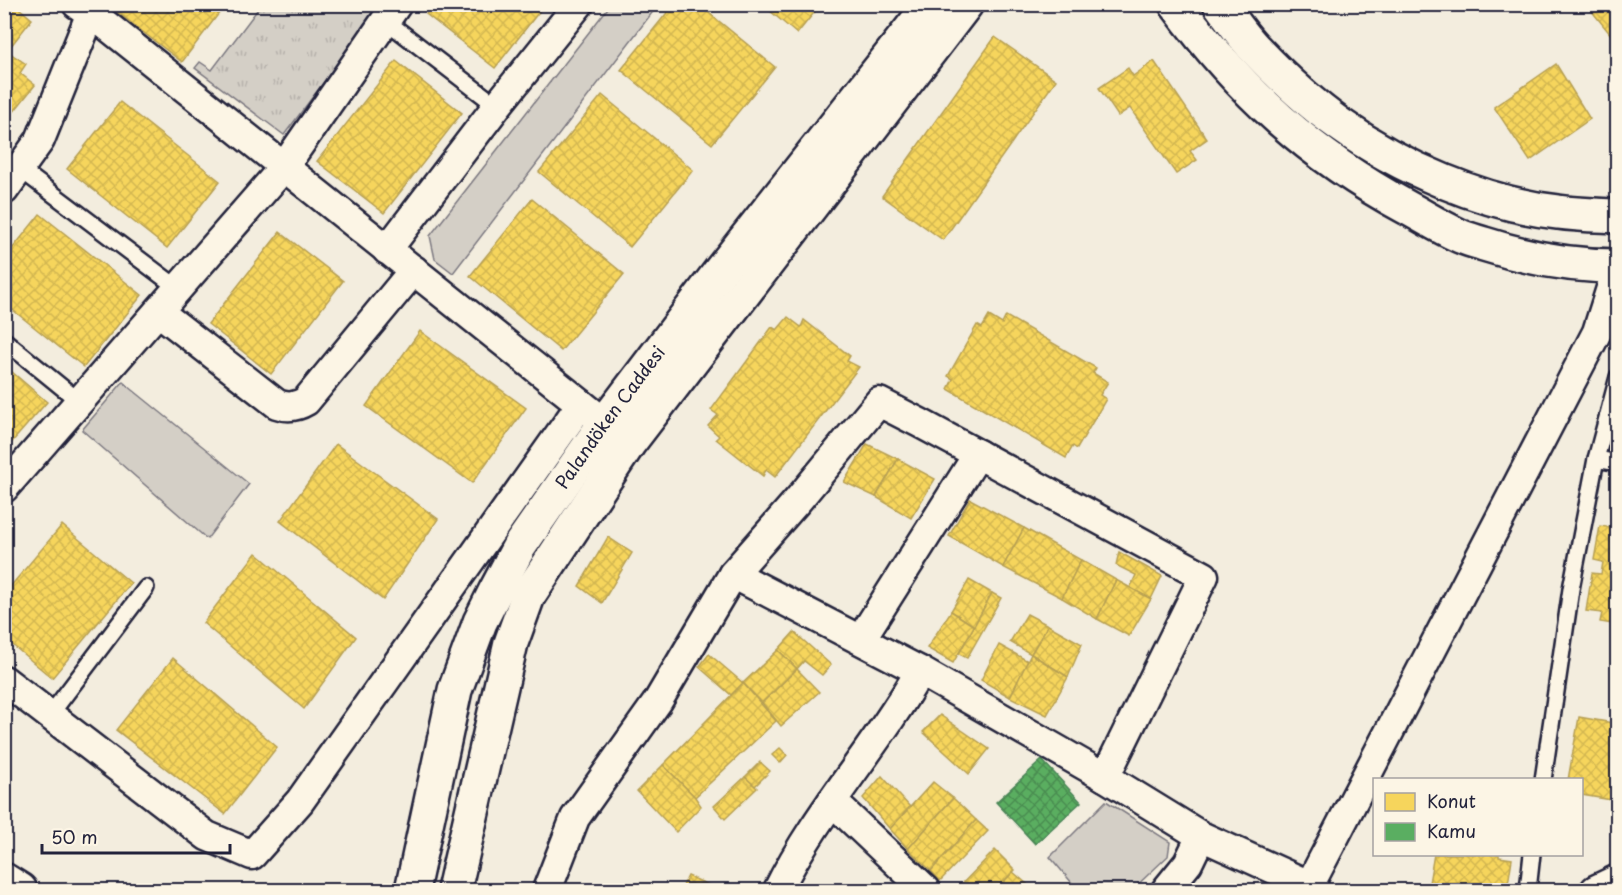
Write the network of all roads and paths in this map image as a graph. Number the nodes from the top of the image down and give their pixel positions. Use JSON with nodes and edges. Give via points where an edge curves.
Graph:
{"nodes":[{"id":1,"x":579,"y":4,"type":"edge"},
{"id":2,"x":931,"y":4,"type":"edge"},
{"id":3,"x":966,"y":4,"type":"edge"},
{"id":4,"x":1176,"y":4,"type":"edge"},
{"id":5,"x":1220,"y":4,"type":"edge"},
{"id":6,"x":89,"y":7,"type":"edge"},
{"id":7,"x":391,"y":12,"type":"edge"},
{"id":8,"x":497,"y":106,"type":"junction"},
{"id":9,"x":284,"y":167,"type":"junction"},
{"id":10,"x":12,"y":179,"type":"edge"},
{"id":11,"x":1617,"y":216,"type":"edge"},
{"id":12,"x":387,"y":250,"type":"junction"},
{"id":13,"x":1617,"y":266,"type":"edge"},
{"id":14,"x":414,"y":270,"type":"junction"},
{"id":15,"x":179,"y":289,"type":"junction"},
{"id":16,"x":159,"y":312,"type":"junction"},
{"id":17,"x":4,"y":340,"type":"edge"},
{"id":18,"x":1617,"y":377,"type":"edge"},
{"id":19,"x":80,"y":402,"type":"junction"},
{"id":20,"x":605,"y":423,"type":"junction"},
{"id":21,"x":978,"y":454,"type":"junction"},
{"id":22,"x":1596,"y":459,"type":"junction"},
{"id":23,"x":1617,"y":463,"type":"edge"},
{"id":24,"x":4,"y":488,"type":"edge"},
{"id":25,"x":733,"y":574,"type":"junction"},
{"id":26,"x":146,"y":588,"type":"dead end"},
{"id":27,"x":861,"y":639,"type":"junction"},
{"id":28,"x":920,"y":671,"type":"junction"},
{"id":29,"x":4,"y":680,"type":"edge"},
{"id":30,"x":50,"y":715,"type":"junction"},
{"id":31,"x":1105,"y":777,"type":"junction"},
{"id":32,"x":1543,"y":778,"type":"edge"},
{"id":33,"x":832,"y":801,"type":"junction"},
{"id":34,"x":1201,"y":836,"type":"junction"},
{"id":35,"x":1532,"y":856,"type":"edge"},
{"id":36,"x":1617,"y":879,"type":"edge"},
{"id":37,"x":4,"y":880,"type":"edge"},
{"id":38,"x":1310,"y":889,"type":"edge"},
{"id":39,"x":20,"y":891,"type":"edge"},
{"id":40,"x":412,"y":891,"type":"edge"},
{"id":41,"x":454,"y":891,"type":"edge"},
{"id":42,"x":547,"y":891,"type":"edge"},
{"id":43,"x":778,"y":891,"type":"edge"},
{"id":44,"x":926,"y":891,"type":"edge"},
{"id":45,"x":1166,"y":891,"type":"edge"},
{"id":46,"x":1528,"y":891,"type":"edge"},
{"id":47,"x":1595,"y":891,"type":"edge"}],
"edges":[{"from":1,"to":8,"type":"street"},
{"from":2,"to":20,"type":"main road","name":"Palandöken Caddesi"},
{"from":3,"to":20,"type":"main road","name":"Palandöken Caddesi"},
{"from":4,"to":13,"type":"main road","via":[[1228,70],[1262,104],[1296,135],[1372,189],[1459,236],[1497,248],[1569,263]]},
{"from":5,"to":11,"type":"main road","via":[[1255,49],[1296,90],[1397,160],[1503,202],[1557,212]]},
{"from":6,"to":9,"type":"street"},
{"from":6,"to":10,"type":"street","via":[[40,140]]},
{"from":7,"to":8,"type":"lane"},
{"from":7,"to":9,"type":"street"},
{"from":8,"to":12,"type":"street"},
{"from":9,"to":12,"type":"street"},
{"from":9,"to":15,"type":"street"},
{"from":10,"to":15,"type":"lane"},
{"from":12,"to":14,"type":"street"},
{"from":13,"to":38,"type":"street","via":[[1597,332]]},
{"from":14,"to":16,"type":"street","via":[[306,401],[294,407],[277,404]]},
{"from":14,"to":20,"type":"street"},
{"from":15,"to":16,"type":"street"},
{"from":16,"to":19,"type":"street"},
{"from":17,"to":19,"type":"lane"},
{"from":18,"to":22,"type":"lane"},
{"from":19,"to":24,"type":"street"},
{"from":20,"to":30,"type":"street","via":[[300,801],[252,855],[207,836]]},
{"from":20,"to":40,"type":"main road","name":"Palandöken Caddesi","via":[[519,548],[480,622],[454,690]]},
{"from":20,"to":41,"type":"main road","name":"Palandöken Caddesi","via":[[511,643]]},
{"from":21,"to":25,"type":"street","via":[[879,402]]},
{"from":21,"to":27,"type":"street"},
{"from":21,"to":31,"type":"street","via":[[1204,576]]},
{"from":22,"to":23,"type":"lane"},
{"from":22,"to":32,"type":"lane","via":[[1571,589]]},
{"from":25,"to":27,"type":"street"},
{"from":25,"to":42,"type":"street","via":[[658,701],[575,819]]},
{"from":26,"to":30,"type":"lane"},
{"from":27,"to":28,"type":"street"},
{"from":28,"to":31,"type":"street"},
{"from":28,"to":33,"type":"street","via":[[903,702]]},
{"from":29,"to":30,"type":"street"},
{"from":31,"to":34,"type":"street"},
{"from":33,"to":43,"type":"street"},
{"from":33,"to":44,"type":"street"},
{"from":34,"to":38,"type":"street"},
{"from":34,"to":45,"type":"street","via":[[1188,863]]},
{"from":35,"to":46,"type":"lane"},
{"from":36,"to":47,"type":"street"},
{"from":37,"to":39,"type":"main road"}]}
